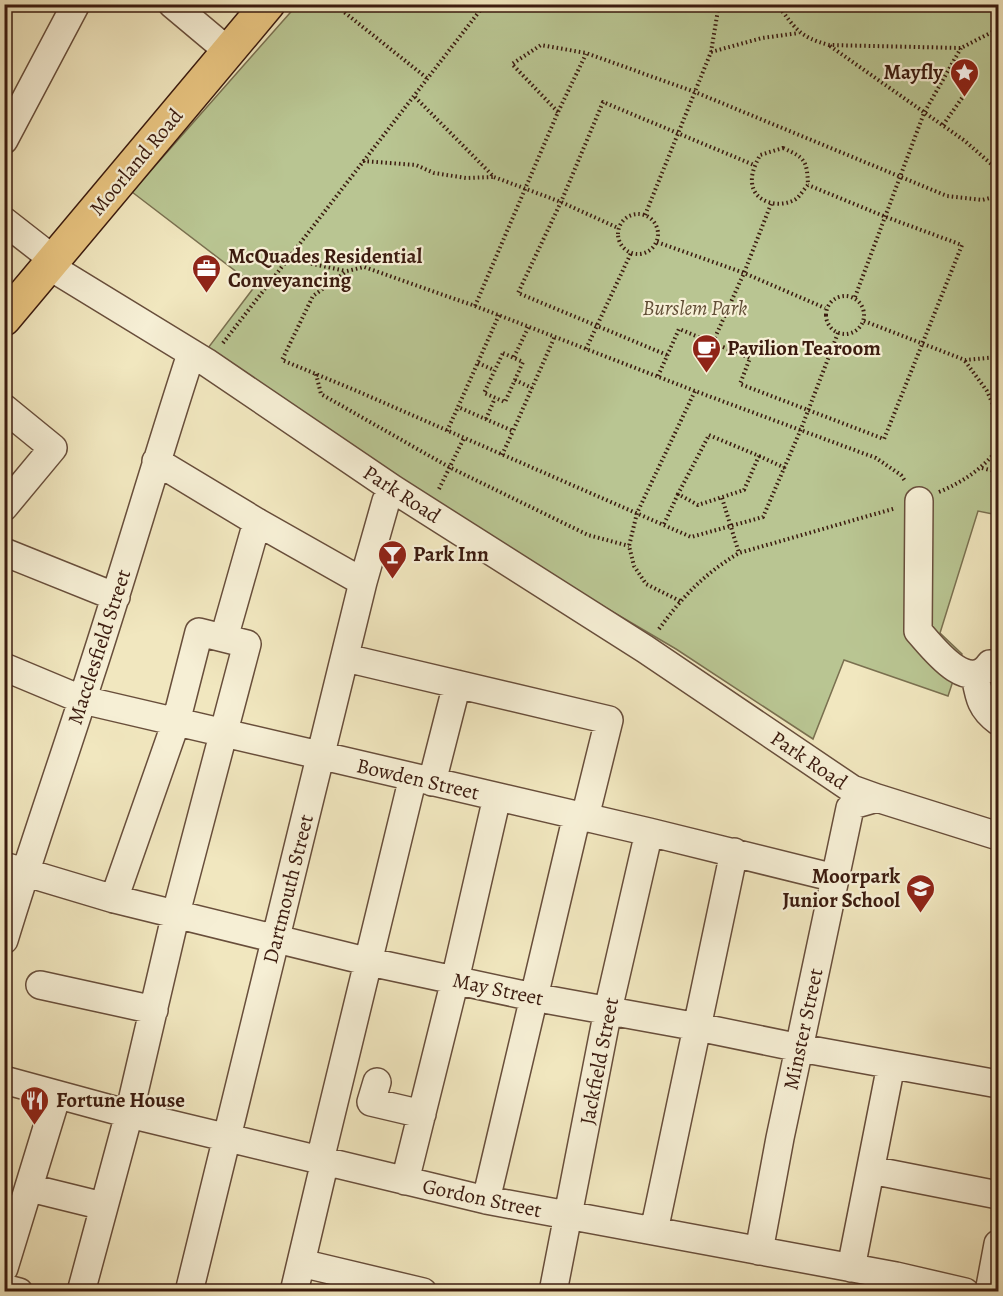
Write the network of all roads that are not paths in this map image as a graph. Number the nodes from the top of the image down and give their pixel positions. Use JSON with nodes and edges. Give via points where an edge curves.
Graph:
{"nodes":[{"id":1,"x":76,"y":4,"type":"edge"},
{"id":2,"x":172,"y":4,"type":"edge"},
{"id":3,"x":268,"y":4,"type":"edge"},
{"id":4,"x":228,"y":51,"type":"junction"},
{"id":5,"x":4,"y":140,"type":"edge"},
{"id":6,"x":4,"y":221,"type":"edge"},
{"id":7,"x":51,"y":263,"type":"junction"},
{"id":8,"x":4,"y":319,"type":"edge"},
{"id":9,"x":199,"y":358,"type":"junction"},
{"id":10,"x":4,"y":408,"type":"edge"},
{"id":11,"x":156,"y":461,"type":"junction"},
{"id":12,"x":393,"y":489,"type":"junction"},
{"id":13,"x":919,"y":501,"type":"road end"},
{"id":14,"x":4,"y":507,"type":"edge"},
{"id":15,"x":257,"y":522,"type":"junction"},
{"id":16,"x":4,"y":552,"type":"edge"},
{"id":17,"x":363,"y":582,"type":"junction"},
{"id":18,"x":116,"y":597,"type":"junction"},
{"id":19,"x":224,"y":638,"type":"junction"},
{"id":20,"x":346,"y":658,"type":"junction"},
{"id":21,"x":4,"y":667,"type":"edge"},
{"id":22,"x":987,"y":670,"type":"edge"},
{"id":23,"x":457,"y":684,"type":"junction"},
{"id":24,"x":83,"y":700,"type":"junction"},
{"id":25,"x":999,"y":721,"type":"edge"},
{"id":26,"x":176,"y":722,"type":"junction"},
{"id":27,"x":224,"y":733,"type":"junction"},
{"id":28,"x":322,"y":756,"type":"junction"},
{"id":29,"x":423,"y":780,"type":"junction"},
{"id":30,"x":497,"y":797,"type":"junction"},
{"id":31,"x":878,"y":798,"type":"junction"},
{"id":32,"x":850,"y":808,"type":"joint"},
{"id":33,"x":581,"y":816,"type":"junction"},
{"id":34,"x":649,"y":832,"type":"junction"},
{"id":35,"x":999,"y":836,"type":"edge"},
{"id":36,"x":734,"y":852,"type":"junction"},
{"id":37,"x":14,"y":870,"type":"edge"},
{"id":38,"x":835,"y":878,"type":"junction"},
{"id":39,"x":114,"y":899,"type":"junction"},
{"id":40,"x":176,"y":913,"type":"junction"},
{"id":41,"x":275,"y":938,"type":"junction"},
{"id":42,"x":4,"y":940,"type":"edge"},
{"id":43,"x":370,"y":962,"type":"junction"},
{"id":44,"x":455,"y":980,"type":"junction"},
{"id":45,"x":40,"y":985,"type":"dead end"},
{"id":46,"x":533,"y":997,"type":"junction"},
{"id":47,"x":154,"y":1010,"type":"junction"},
{"id":48,"x":608,"y":1010,"type":"junction"},
{"id":49,"x":698,"y":1027,"type":"junction"},
{"id":50,"x":800,"y":1048,"type":"junction"},
{"id":51,"x":891,"y":1065,"type":"junction"},
{"id":52,"x":4,"y":1080,"type":"edge"},
{"id":53,"x":377,"y":1082,"type":"dead end"},
{"id":54,"x":999,"y":1084,"type":"edge"},
{"id":55,"x":57,"y":1095,"type":"junction"},
{"id":56,"x":129,"y":1114,"type":"junction"},
{"id":57,"x":422,"y":1114,"type":"junction"},
{"id":58,"x":226,"y":1137,"type":"junction"},
{"id":59,"x":323,"y":1161,"type":"junction"},
{"id":60,"x":871,"y":1170,"type":"junction"},
{"id":61,"x":405,"y":1181,"type":"junction"},
{"id":62,"x":30,"y":1188,"type":"junction"},
{"id":63,"x":999,"y":1195,"type":"edge"},
{"id":64,"x":486,"y":1200,"type":"junction"},
{"id":65,"x":103,"y":1206,"type":"junction"},
{"id":66,"x":568,"y":1215,"type":"junction"},
{"id":67,"x":654,"y":1231,"type":"junction"},
{"id":68,"x":999,"y":1244,"type":"edge"},
{"id":69,"x":759,"y":1251,"type":"junction"},
{"id":70,"x":301,"y":1263,"type":"junction"},
{"id":71,"x":4,"y":1268,"type":"edge"},
{"id":72,"x":851,"y":1268,"type":"junction"},
{"id":73,"x":895,"y":1284,"type":"edge"},
{"id":74,"x":4,"y":1288,"type":"edge"},
{"id":75,"x":19,"y":1292,"type":"edge"},
{"id":76,"x":81,"y":1292,"type":"edge"},
{"id":77,"x":189,"y":1292,"type":"edge"},
{"id":78,"x":294,"y":1292,"type":"edge"},
{"id":79,"x":423,"y":1292,"type":"edge"},
{"id":80,"x":553,"y":1292,"type":"edge"},
{"id":81,"x":965,"y":1292,"type":"edge"},
{"id":82,"x":989,"y":1292,"type":"edge"}],
"edges":[{"from":1,"to":5,"type":"street"},
{"from":2,"to":4,"type":"street"},
{"from":3,"to":4,"type":"main road","name":"Moorland Road"},
{"from":4,"to":7,"type":"main road","name":"Moorland Road"},
{"from":6,"to":7,"type":"street","name":"Park Road"},
{"from":7,"to":8,"type":"main road","name":"Moorland Road"},
{"from":7,"to":9,"type":"street","name":"Park Road"},
{"from":9,"to":11,"type":"street","name":"Macclesfield Street"},
{"from":9,"to":12,"type":"street","name":"Park Road"},
{"from":10,"to":14,"type":"street","via":[[53,448]]},
{"from":11,"to":15,"type":"street"},
{"from":11,"to":18,"type":"street","name":"Macclesfield Street"},
{"from":12,"to":17,"type":"street","name":"Dartmouth Street"},
{"from":12,"to":31,"type":"street","name":"Park Road","via":[[645,649],[852,789]]},
{"from":13,"to":22,"type":"street","via":[[918,631],[956,670]]},
{"from":15,"to":17,"type":"street"},
{"from":15,"to":19,"type":"street"},
{"from":16,"to":18,"type":"street"},
{"from":17,"to":20,"type":"street","name":"Dartmouth Street"},
{"from":18,"to":24,"type":"street","name":"Macclesfield Street"},
{"from":19,"to":26,"type":"street","via":[[199,632]]},
{"from":19,"to":27,"type":"street","via":[[247,644]]},
{"from":20,"to":23,"type":"street"},
{"from":20,"to":28,"type":"street","name":"Dartmouth Street"},
{"from":21,"to":24,"type":"street","name":"Bowden Street"},
{"from":22,"to":25,"type":"street","via":[[979,697],[987,713]]},
{"from":23,"to":29,"type":"street"},
{"from":23,"to":33,"type":"street","via":[[609,720]]},
{"from":24,"to":26,"type":"street","name":"Bowden Street"},
{"from":24,"to":37,"type":"street","name":"Macclesfield Street"},
{"from":26,"to":27,"type":"street","name":"Bowden Street"},
{"from":26,"to":39,"type":"street"},
{"from":27,"to":28,"type":"street","name":"Bowden Street"},
{"from":27,"to":40,"type":"street"},
{"from":28,"to":29,"type":"street","name":"Bowden Street"},
{"from":28,"to":41,"type":"street","name":"Dartmouth Street"},
{"from":29,"to":30,"type":"street","name":"Bowden Street"},
{"from":29,"to":43,"type":"street"},
{"from":30,"to":33,"type":"street","name":"Bowden Street"},
{"from":30,"to":44,"type":"street"},
{"from":31,"to":32,"type":"street","name":"Park Road"},
{"from":31,"to":35,"type":"street","name":"Park Road"},
{"from":32,"to":38,"type":"street","name":"Minster Street"},
{"from":33,"to":34,"type":"street","name":"Bowden Street"},
{"from":33,"to":46,"type":"street"},
{"from":34,"to":36,"type":"street","name":"Bowden Street"},
{"from":34,"to":48,"type":"street","name":"Jackfield Street"},
{"from":36,"to":38,"type":"street","name":"Bowden Street"},
{"from":36,"to":49,"type":"street"},
{"from":37,"to":39,"type":"street","name":"May Street"},
{"from":37,"to":42,"type":"street","name":"Macclesfield Street"},
{"from":38,"to":50,"type":"street","name":"Minster Street"},
{"from":39,"to":40,"type":"street","name":"May Street"},
{"from":40,"to":41,"type":"street","name":"May Street"},
{"from":40,"to":47,"type":"street"},
{"from":41,"to":43,"type":"street","name":"May Street"},
{"from":41,"to":58,"type":"street","name":"Dartmouth Street"},
{"from":43,"to":44,"type":"street","name":"May Street"},
{"from":43,"to":59,"type":"street"},
{"from":44,"to":46,"type":"street","name":"May Street"},
{"from":44,"to":57,"type":"street"},
{"from":45,"to":47,"type":"street"},
{"from":46,"to":48,"type":"street","name":"May Street"},
{"from":46,"to":64,"type":"street"},
{"from":47,"to":56,"type":"street"},
{"from":48,"to":49,"type":"street","name":"May Street"},
{"from":48,"to":66,"type":"street","name":"Jackfield Street"},
{"from":49,"to":50,"type":"street","name":"May Street"},
{"from":49,"to":67,"type":"street"},
{"from":50,"to":51,"type":"street","name":"May Street"},
{"from":50,"to":69,"type":"street","name":"Minster Street"},
{"from":51,"to":54,"type":"street","name":"May Street"},
{"from":51,"to":60,"type":"street"},
{"from":52,"to":55,"type":"street","name":"Gordon Street"},
{"from":53,"to":57,"type":"street","via":[[371,1102]]},
{"from":55,"to":56,"type":"street","name":"Gordon Street"},
{"from":55,"to":62,"type":"street"},
{"from":56,"to":58,"type":"street","name":"Gordon Street"},
{"from":56,"to":65,"type":"street"},
{"from":57,"to":61,"type":"street"},
{"from":58,"to":59,"type":"street","name":"Gordon Street"},
{"from":58,"to":77,"type":"street","name":"Dartmouth Street"},
{"from":59,"to":61,"type":"street","name":"Gordon Street"},
{"from":59,"to":70,"type":"street"},
{"from":60,"to":63,"type":"street"},
{"from":60,"to":72,"type":"street"},
{"from":61,"to":64,"type":"street","name":"Gordon Street"},
{"from":62,"to":65,"type":"street"},
{"from":62,"to":71,"type":"street"},
{"from":64,"to":66,"type":"street","name":"Gordon Street"},
{"from":65,"to":76,"type":"street"},
{"from":66,"to":67,"type":"street","name":"Gordon Street"},
{"from":66,"to":80,"type":"street","name":"Jackfield Street"},
{"from":67,"to":69,"type":"street","name":"Gordon Street"},
{"from":68,"to":82,"type":"street"},
{"from":69,"to":72,"type":"street","name":"Gordon Street"},
{"from":70,"to":78,"type":"street"},
{"from":70,"to":79,"type":"street"},
{"from":72,"to":73,"type":"street","name":"Gordon Street"},
{"from":73,"to":81,"type":"street","name":"Gordon Street"},
{"from":74,"to":75,"type":"street"}]}
